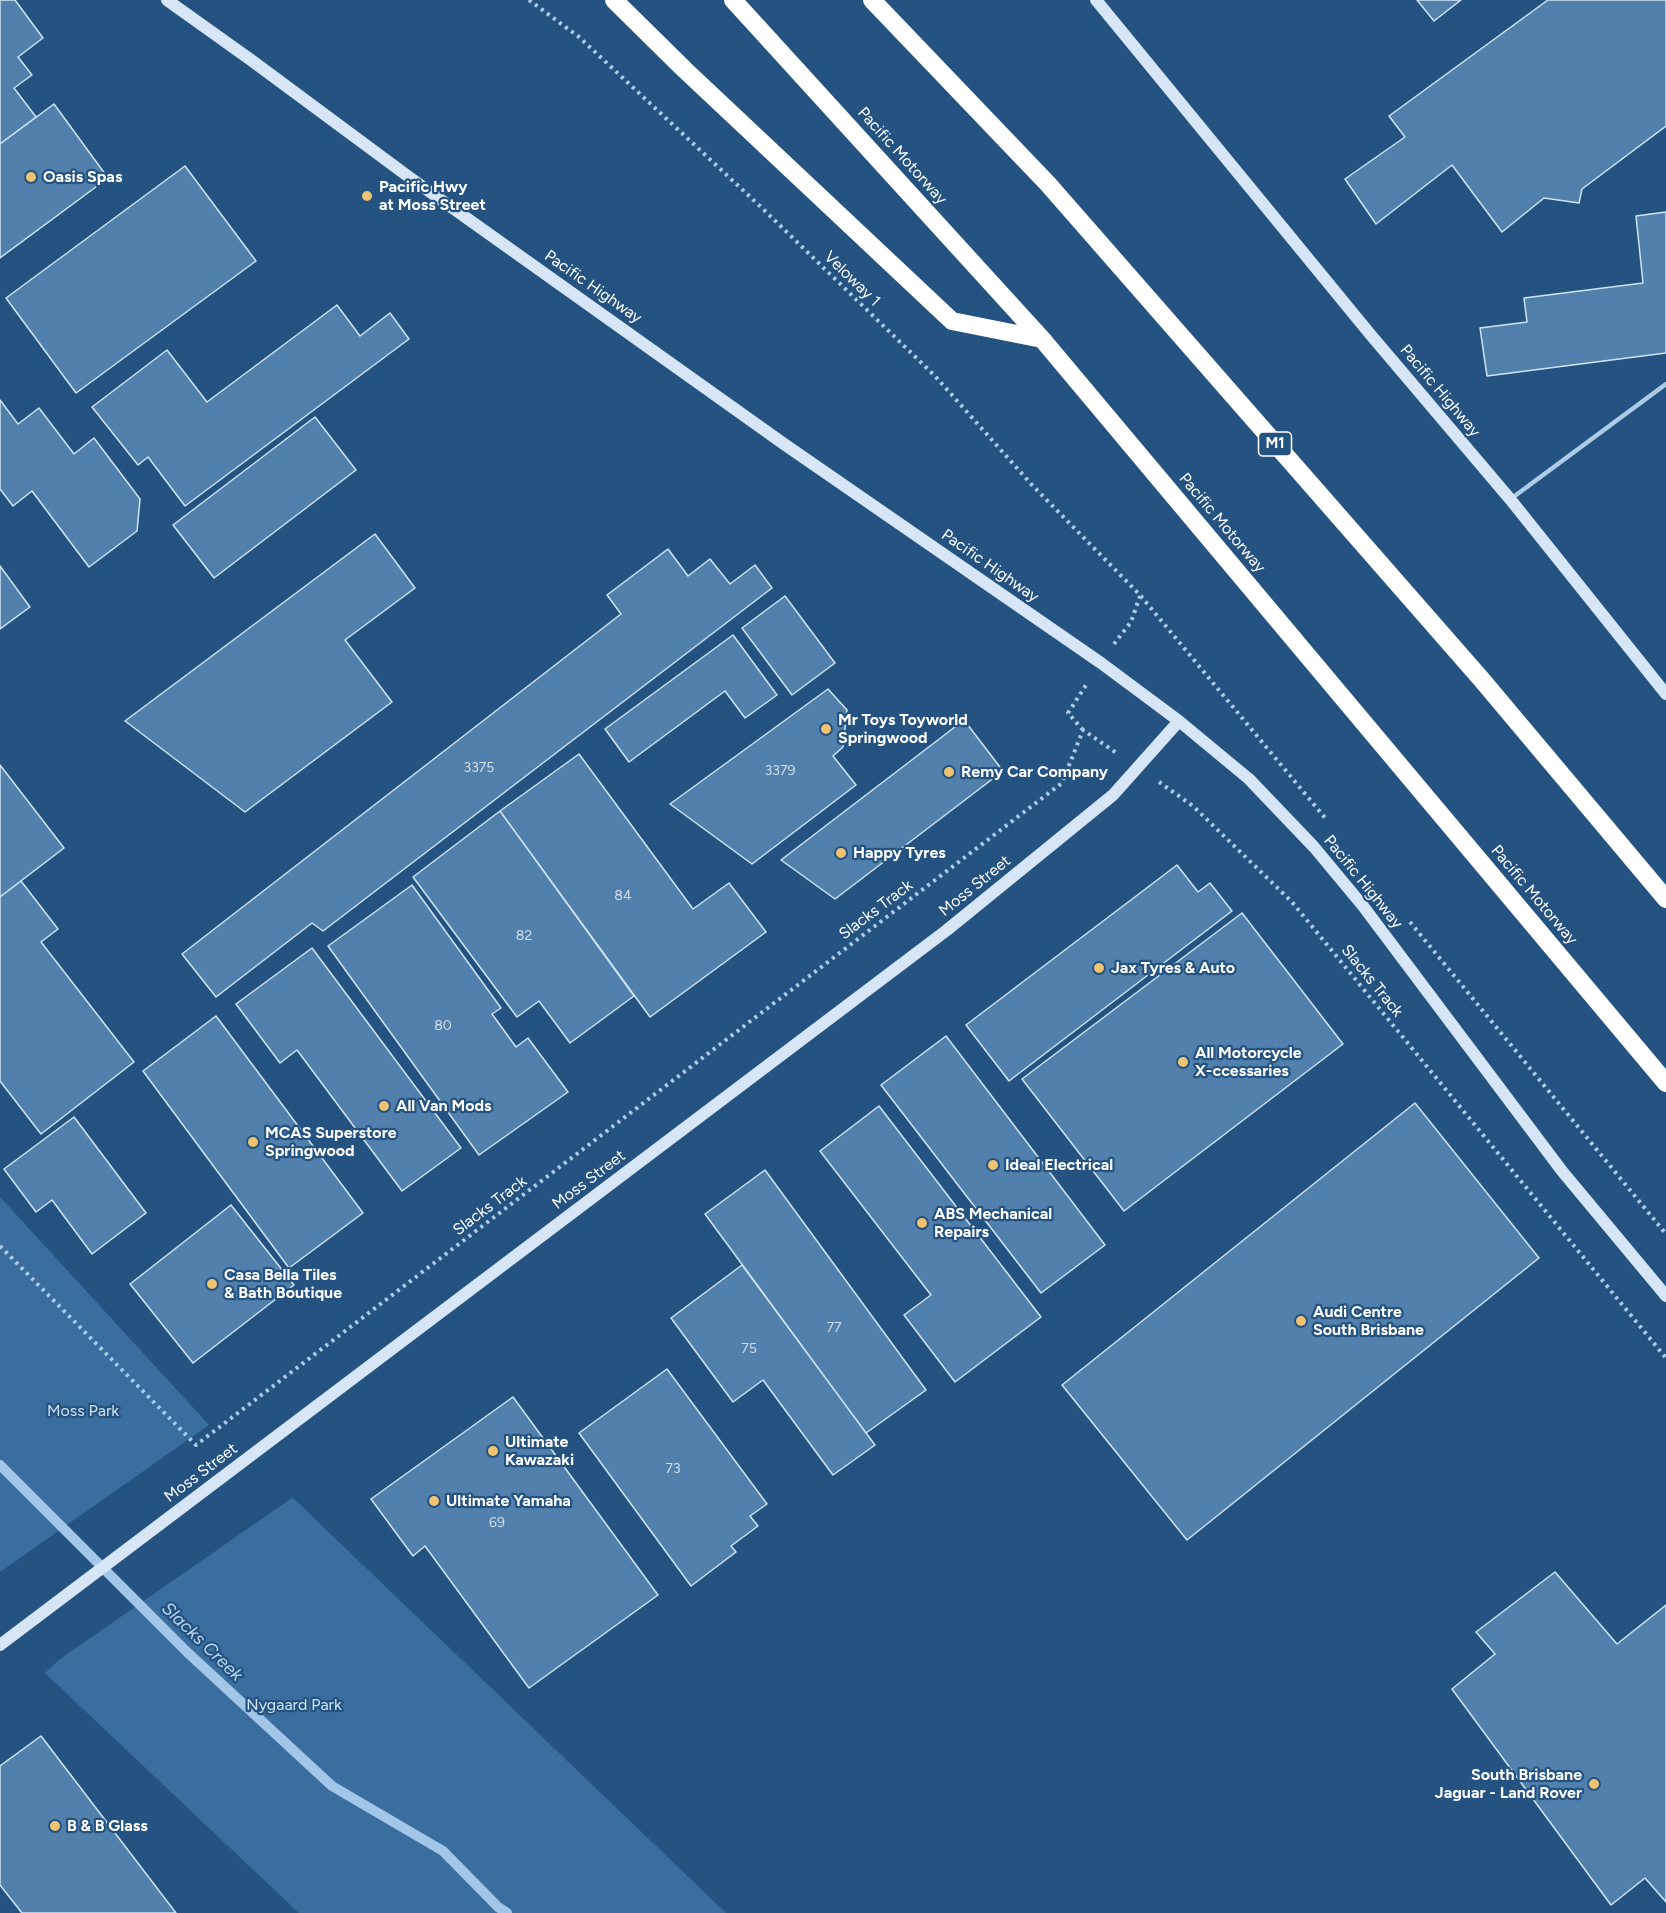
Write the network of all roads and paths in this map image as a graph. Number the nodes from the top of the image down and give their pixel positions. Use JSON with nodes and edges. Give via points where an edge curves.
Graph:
{"nodes":[{"id":1,"x":167,"y":0,"type":"edge"},
{"id":2,"x":529,"y":0,"type":"edge"},
{"id":3,"x":614,"y":0,"type":"edge"},
{"id":4,"x":733,"y":0,"type":"edge"},
{"id":5,"x":872,"y":0,"type":"edge"},
{"id":6,"x":1096,"y":0,"type":"edge"},
{"id":7,"x":1042,"y":339,"type":"junction"},
{"id":8,"x":1666,"y":384,"type":"edge"},
{"id":9,"x":1510,"y":499,"type":"junction"},
{"id":10,"x":1131,"y":622,"type":"dead end"},
{"id":11,"x":1666,"y":694,"type":"edge"},
{"id":12,"x":1076,"y":701,"type":"dead end"},
{"id":13,"x":1179,"y":721,"type":"junction"},
{"id":14,"x":1083,"y":730,"type":"junction"},
{"id":15,"x":1138,"y":768,"type":"junction"},
{"id":16,"x":1666,"y":899,"type":"edge"},
{"id":17,"x":1666,"y":1083,"type":"edge"},
{"id":18,"x":0,"y":1246,"type":"edge"},
{"id":19,"x":1666,"y":1296,"type":"edge"},
{"id":20,"x":1666,"y":1358,"type":"edge"},
{"id":21,"x":0,"y":1645,"type":"edge"}],
"edges":[{"from":1,"to":13,"type":"street","name":"Pacific Highway","via":[[784,444]]},
{"from":2,"to":10,"type":"path","name":"Veloway 1","via":[[579,37],[935,376],[1032,485],[1140,595]]},
{"from":3,"to":7,"type":"highway","via":[[952,321]]},
{"from":4,"to":7,"type":"highway","name":"Pacific Motorway"},
{"from":5,"to":16,"type":"highway","number":"M1","via":[[1048,184],[1482,680]]},
{"from":6,"to":9,"type":"street","name":"Pacific Highway"},
{"from":7,"to":17,"type":"highway","name":"Pacific Motorway"},
{"from":8,"to":9,"type":"lane"},
{"from":9,"to":11,"type":"street","name":"Pacific Highway"},
{"from":12,"to":14,"type":"path","via":[[1068,712]]},
{"from":13,"to":15,"type":"street","name":"Moss Street"},
{"from":13,"to":19,"type":"street","name":"Pacific Highway","via":[[1250,779],[1314,847],[1370,915],[1562,1171]]},
{"from":14,"to":15,"type":"path","name":"Slacks Track"},
{"from":14,"to":18,"type":"path","name":"Slacks Track","via":[[1062,783],[196,1445]]},
{"from":15,"to":20,"type":"path","name":"Slacks Track","via":[[1192,806],[1292,902]]},
{"from":15,"to":21,"type":"street","name":"Moss Street","via":[[1113,795],[947,930]]}]}
